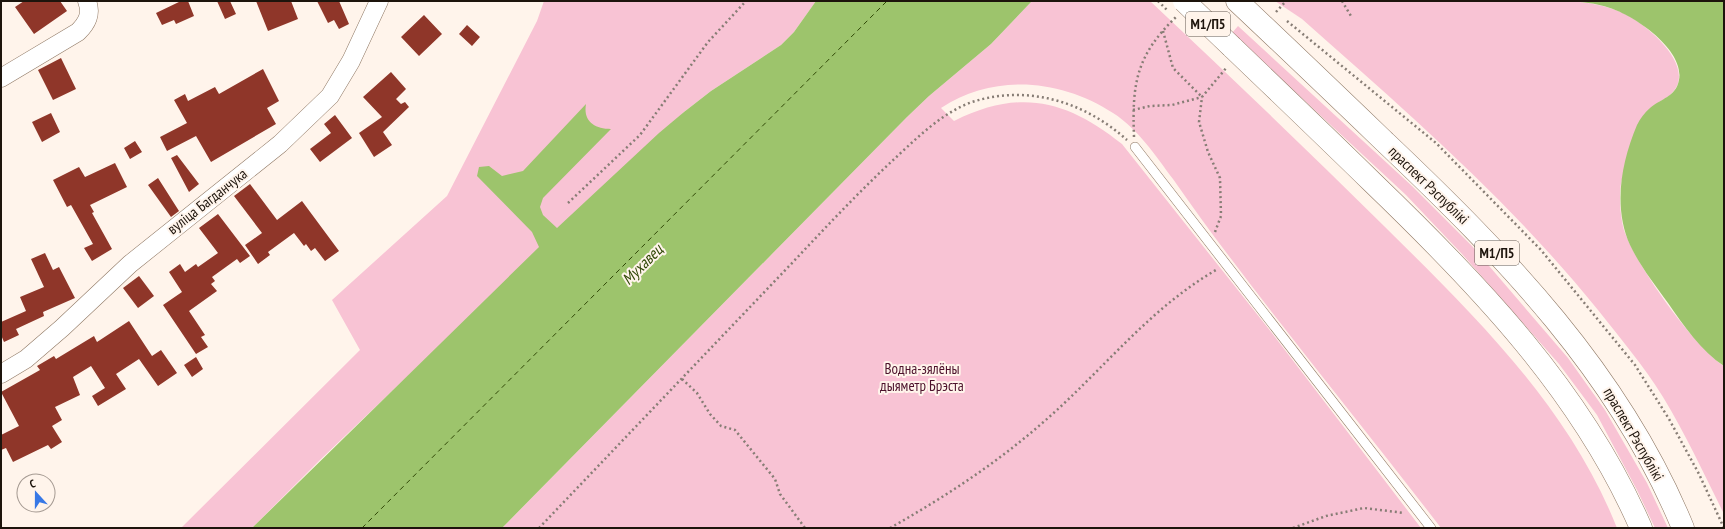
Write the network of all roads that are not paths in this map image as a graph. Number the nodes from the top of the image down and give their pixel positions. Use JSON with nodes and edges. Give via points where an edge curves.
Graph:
{"nodes":[{"id":1,"x":87,"y":1,"type":"edge"},
{"id":2,"x":379,"y":1,"type":"edge"},
{"id":3,"x":1237,"y":1,"type":"edge"},
{"id":4,"x":1180,"y":8,"type":"edge"},
{"id":5,"x":1,"y":78,"type":"edge"},
{"id":6,"x":1135,"y":147,"type":"road end"},
{"id":7,"x":1,"y":374,"type":"edge"},
{"id":8,"x":1431,"y":528,"type":"edge"},
{"id":9,"x":1641,"y":528,"type":"edge"},
{"id":10,"x":1683,"y":528,"type":"edge"}],
"edges":[{"from":1,"to":5,"type":"street","via":[[90,15],[81,28]]},
{"from":2,"to":7,"type":"street","name":"вуліца Багданчука","via":[[351,61],[330,96],[280,144],[141,254],[32,354]]},
{"from":3,"to":10,"type":"highway","name":"праспект Рэспублікі","number":"М1/П5","via":[[1267,16],[1498,254],[1556,320],[1602,379],[1643,444]]},
{"from":4,"to":9,"type":"highway","number":"М1/П5","bridge":true,"via":[[1228,59],[1412,221],[1482,293],[1548,370],[1599,445]]},
{"from":6,"to":8,"type":"lane"}]}
